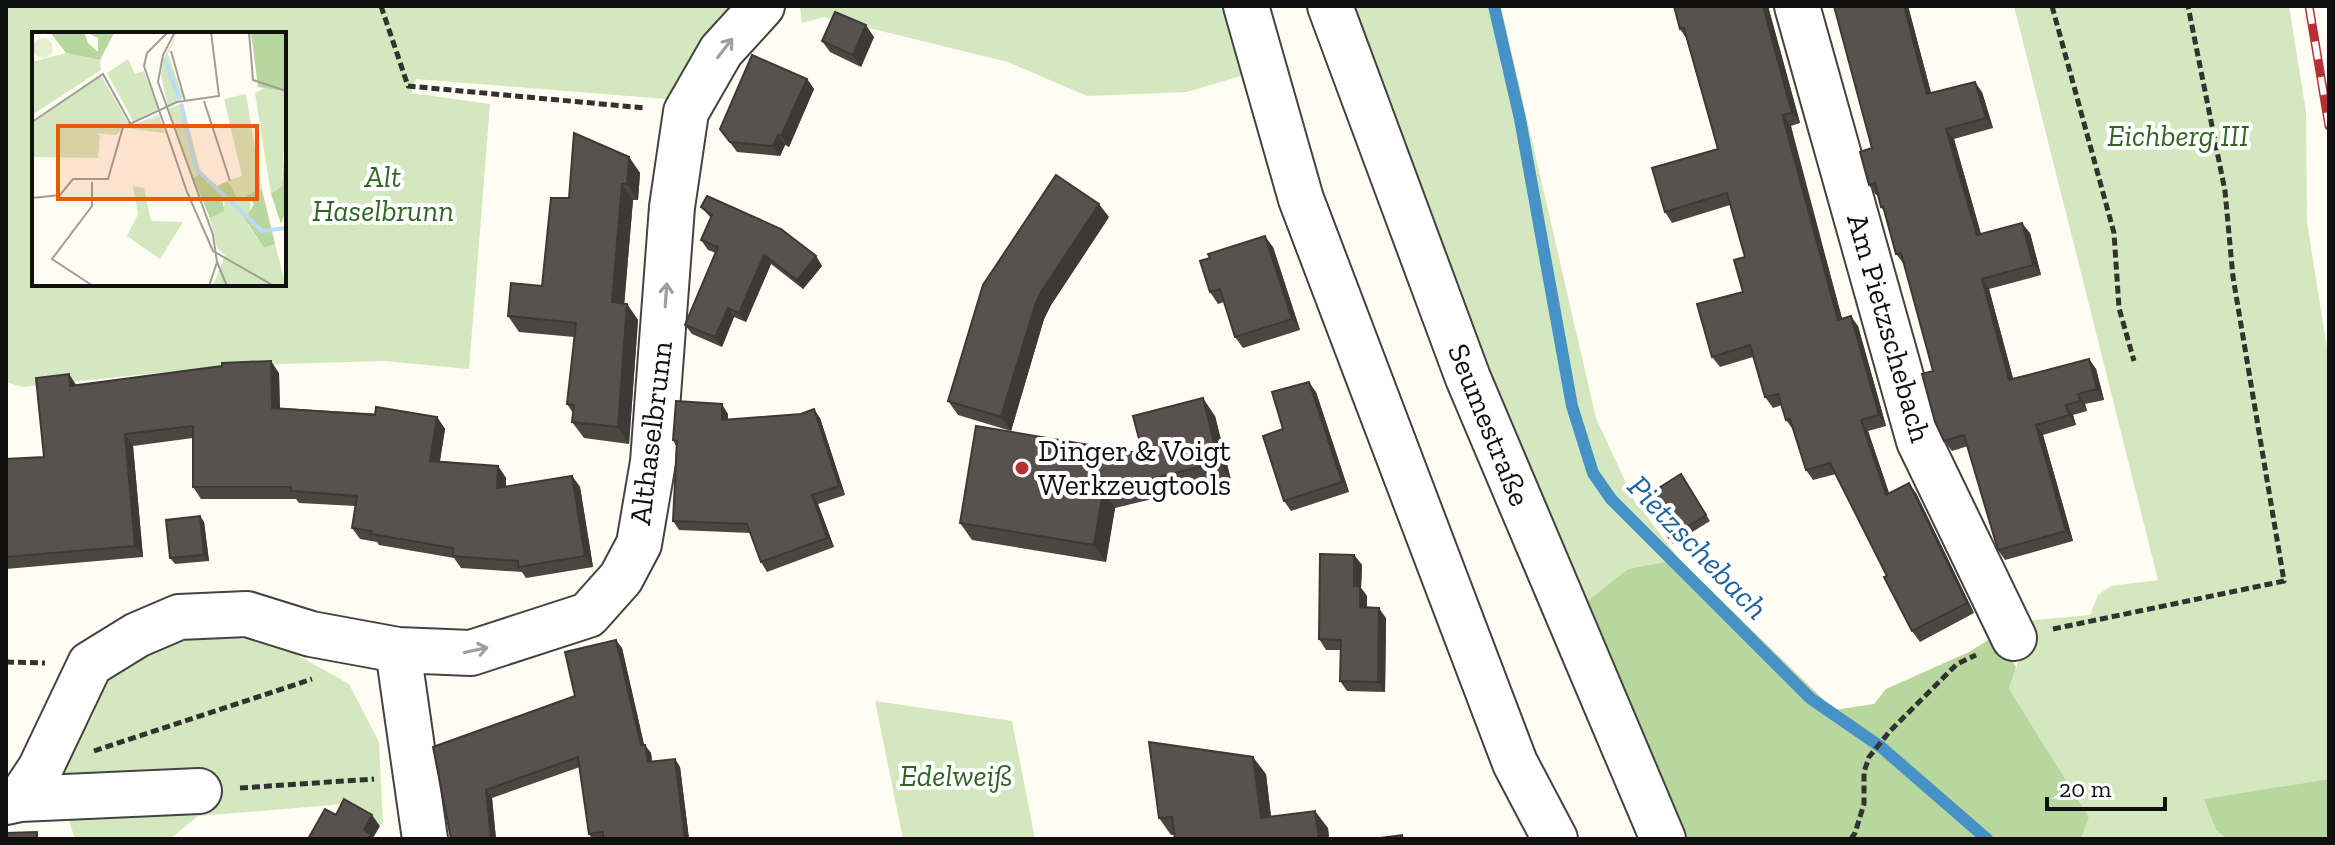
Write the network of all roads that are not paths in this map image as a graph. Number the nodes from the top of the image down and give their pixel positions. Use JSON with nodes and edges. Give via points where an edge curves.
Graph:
{"nodes":[{"id":1,"x":762,"y":6,"type":"edge"},
{"id":2,"x":1246,"y":6,"type":"edge"},
{"id":3,"x":1330,"y":6,"type":"edge"},
{"id":4,"x":1797,"y":6,"type":"edge"},
{"id":5,"x":2014,"y":638,"type":"road end"},
{"id":6,"x":398,"y":650,"type":"junction"},
{"id":7,"x":22,"y":790,"type":"edge"},
{"id":8,"x":199,"y":791,"type":"road end"},
{"id":9,"x":425,"y":839,"type":"edge"},
{"id":10,"x":1555,"y":839,"type":"edge"},
{"id":11,"x":1663,"y":839,"type":"edge"}],
"edges":[{"from":6,"to":1,"type":"street","name":"Althaselbrunn","one_way":true,"via":[[471,653],[588,615],[621,578],[639,544],[653,462],[672,207],[686,112],[721,51]]},
{"from":2,"to":10,"type":"street","via":[[1301,199],[1515,763]]},
{"from":3,"to":11,"type":"street","name":"Seumestraße","via":[[1468,378]]},
{"from":4,"to":5,"type":"street","name":"Am Pietzschebach","via":[[1919,441]]},
{"from":6,"to":7,"type":"street","name":"Althaselbrunn","via":[[311,634],[247,614],[179,617],[90,664]]},
{"from":6,"to":9,"type":"street"},
{"from":7,"to":8,"type":"street"}]}
